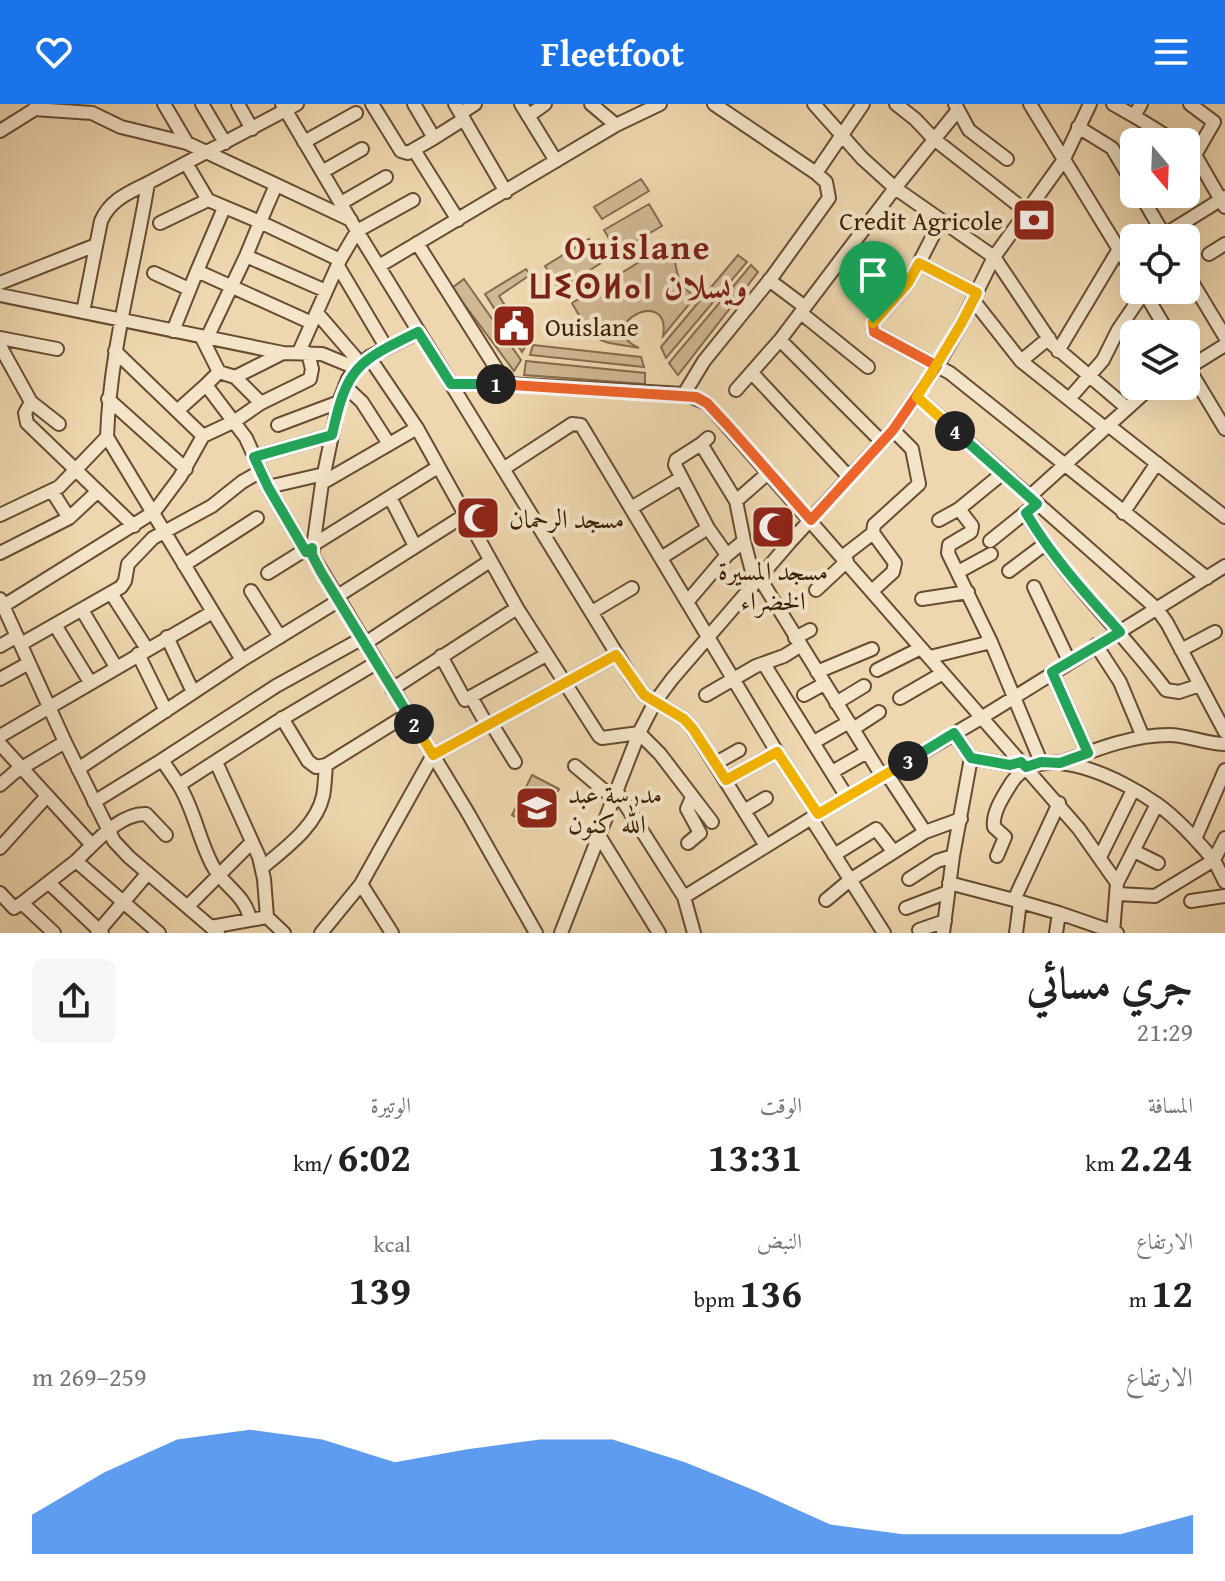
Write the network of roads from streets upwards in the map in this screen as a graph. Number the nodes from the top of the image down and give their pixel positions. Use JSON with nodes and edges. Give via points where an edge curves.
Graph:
{"nodes":[{"id":1,"x":164,"y":104,"type":"edge"},
{"id":2,"x":202,"y":104,"type":"edge"},
{"id":3,"x":238,"y":104,"type":"edge"},
{"id":4,"x":372,"y":104,"type":"edge"},
{"id":5,"x":414,"y":104,"type":"edge"},
{"id":6,"x":475,"y":104,"type":"edge"},
{"id":7,"x":521,"y":104,"type":"edge"},
{"id":8,"x":545,"y":104,"type":"edge"},
{"id":9,"x":591,"y":104,"type":"edge"},
{"id":10,"x":660,"y":104,"type":"edge"},
{"id":11,"x":714,"y":104,"type":"edge"},
{"id":12,"x":814,"y":104,"type":"edge"},
{"id":13,"x":863,"y":104,"type":"edge"},
{"id":14,"x":896,"y":104,"type":"edge"},
{"id":15,"x":1030,"y":104,"type":"edge"},
{"id":16,"x":1090,"y":104,"type":"edge"},
{"id":17,"x":1113,"y":104,"type":"edge"},
{"id":18,"x":1141,"y":104,"type":"edge"},
{"id":19,"x":1190,"y":104,"type":"edge"},
{"id":20,"x":38,"y":106,"type":"edge"},
{"id":21,"x":288,"y":106,"type":"edge"},
{"id":22,"x":957,"y":107,"type":"edge"},
{"id":23,"x":460,"y":112,"type":"edge"},
{"id":24,"x":356,"y":113,"type":"dead end"},
{"id":25,"x":0,"y":116,"type":"edge"},
{"id":26,"x":528,"y":116,"type":"junction"},
{"id":27,"x":1134,"y":116,"type":"junction"},
{"id":28,"x":21,"y":118,"type":"junction"},
{"id":29,"x":616,"y":125,"type":"junction"},
{"id":30,"x":1147,"y":125,"type":"junction"},
{"id":31,"x":1078,"y":127,"type":"junction"},
{"id":32,"x":1145,"y":128,"type":"edge"},
{"id":33,"x":1152,"y":128,"type":"edge"},
{"id":34,"x":252,"y":129,"type":"junction"},
{"id":35,"x":0,"y":131,"type":"edge"},
{"id":36,"x":842,"y":137,"type":"junction"},
{"id":37,"x":434,"y":138,"type":"junction"},
{"id":38,"x":934,"y":139,"type":"junction"},
{"id":39,"x":1200,"y":140,"type":"edge"},
{"id":40,"x":304,"y":142,"type":"junction"},
{"id":41,"x":187,"y":143,"type":"junction"},
{"id":42,"x":225,"y":143,"type":"junction"},
{"id":43,"x":362,"y":149,"type":"dead end"},
{"id":44,"x":414,"y":150,"type":"junction"},
{"id":45,"x":208,"y":153,"type":"junction"},
{"id":46,"x":1007,"y":159,"type":"dead end"},
{"id":47,"x":556,"y":161,"type":"junction"},
{"id":48,"x":1063,"y":161,"type":"junction"},
{"id":49,"x":1120,"y":161,"type":"edge"},
{"id":50,"x":186,"y":163,"type":"junction"},
{"id":51,"x":1200,"y":166,"type":"edge"},
{"id":52,"x":322,"y":172,"type":"junction"},
{"id":53,"x":816,"y":173,"type":"junction"},
{"id":54,"x":386,"y":177,"type":"dead end"},
{"id":55,"x":148,"y":183,"type":"junction"},
{"id":56,"x":276,"y":185,"type":"junction"},
{"id":57,"x":895,"y":188,"type":"junction"},
{"id":58,"x":506,"y":192,"type":"junction"},
{"id":59,"x":208,"y":200,"type":"junction"},
{"id":60,"x":413,"y":200,"type":"dead end"},
{"id":61,"x":1224,"y":201,"type":"edge"},
{"id":62,"x":341,"y":203,"type":"junction"},
{"id":63,"x":224,"y":208,"type":"junction"},
{"id":64,"x":1027,"y":212,"type":"junction"},
{"id":65,"x":458,"y":220,"type":"junction"},
{"id":66,"x":941,"y":220,"type":"junction"},
{"id":67,"x":260,"y":222,"type":"junction"},
{"id":68,"x":160,"y":223,"type":"dead end"},
{"id":69,"x":1185,"y":224,"type":"edge"},
{"id":70,"x":354,"y":225,"type":"junction"},
{"id":71,"x":417,"y":243,"type":"junction"},
{"id":72,"x":1120,"y":244,"type":"edge"},
{"id":73,"x":1225,"y":244,"type":"edge"},
{"id":74,"x":96,"y":245,"type":"junction"},
{"id":75,"x":1209,"y":254,"type":"dead end"},
{"id":76,"x":246,"y":256,"type":"junction"},
{"id":77,"x":994,"y":257,"type":"junction"},
{"id":78,"x":1120,"y":262,"type":"edge"},
{"id":79,"x":339,"y":263,"type":"junction"},
{"id":80,"x":919,"y":263,"type":"junction"},
{"id":81,"x":379,"y":266,"type":"junction"},
{"id":82,"x":197,"y":271,"type":"junction"},
{"id":83,"x":154,"y":273,"type":"dead end"},
{"id":84,"x":769,"y":280,"type":"junction"},
{"id":85,"x":0,"y":283,"type":"edge"},
{"id":86,"x":231,"y":287,"type":"junction"},
{"id":87,"x":189,"y":289,"type":"junction"},
{"id":88,"x":326,"y":291,"type":"junction"},
{"id":89,"x":0,"y":295,"type":"edge"},
{"id":90,"x":1200,"y":295,"type":"edge"},
{"id":91,"x":975,"y":296,"type":"junction"},
{"id":92,"x":1135,"y":304,"type":"edge"},
{"id":93,"x":803,"y":310,"type":"junction"},
{"id":94,"x":83,"y":312,"type":"junction"},
{"id":95,"x":315,"y":318,"type":"junction"},
{"id":96,"x":119,"y":320,"type":"junction"},
{"id":97,"x":173,"y":331,"type":"junction"},
{"id":98,"x":418,"y":332,"type":"junction"},
{"id":99,"x":204,"y":337,"type":"junction"},
{"id":100,"x":1225,"y":337,"type":"edge"},
{"id":101,"x":0,"y":338,"type":"edge"},
{"id":102,"x":1049,"y":338,"type":"junction"},
{"id":103,"x":780,"y":340,"type":"junction"},
{"id":104,"x":1225,"y":345,"type":"edge"},
{"id":105,"x":0,"y":346,"type":"edge"},
{"id":106,"x":386,"y":347,"type":"junction"},
{"id":107,"x":57,"y":349,"type":"dead end"},
{"id":108,"x":115,"y":351,"type":"junction"},
{"id":109,"x":1058,"y":351,"type":"junction"},
{"id":110,"x":303,"y":352,"type":"junction"},
{"id":111,"x":283,"y":353,"type":"junction"},
{"id":112,"x":1200,"y":359,"type":"edge"},
{"id":113,"x":1021,"y":361,"type":"junction"},
{"id":114,"x":362,"y":363,"type":"junction"},
{"id":115,"x":937,"y":366,"type":"junction"},
{"id":116,"x":868,"y":367,"type":"dead end"},
{"id":117,"x":219,"y":372,"type":"junction"},
{"id":118,"x":752,"y":373,"type":"junction"},
{"id":119,"x":235,"y":377,"type":"junction"},
{"id":120,"x":1089,"y":377,"type":"junction"},
{"id":121,"x":451,"y":384,"type":"junction"},
{"id":122,"x":506,"y":384,"type":"junction"},
{"id":123,"x":206,"y":385,"type":"junction"},
{"id":124,"x":345,"y":386,"type":"junction"},
{"id":125,"x":1200,"y":387,"type":"edge"},
{"id":126,"x":736,"y":390,"type":"dead end"},
{"id":127,"x":684,"y":394,"type":"junction"},
{"id":128,"x":917,"y":397,"type":"junction"},
{"id":129,"x":108,"y":399,"type":"junction"},
{"id":130,"x":1069,"y":399,"type":"junction"},
{"id":131,"x":1136,"y":400,"type":"edge"},
{"id":132,"x":31,"y":402,"type":"junction"},
{"id":133,"x":339,"y":402,"type":"junction"},
{"id":134,"x":261,"y":403,"type":"junction"},
{"id":135,"x":1127,"y":408,"type":"junction"},
{"id":136,"x":177,"y":411,"type":"junction"},
{"id":137,"x":235,"y":421,"type":"junction"},
{"id":138,"x":59,"y":424,"type":"dead end"},
{"id":139,"x":278,"y":425,"type":"dead end"},
{"id":140,"x":1224,"y":425,"type":"edge"},
{"id":141,"x":1106,"y":426,"type":"junction"},
{"id":142,"x":417,"y":428,"type":"junction"},
{"id":143,"x":893,"y":430,"type":"junction"},
{"id":144,"x":332,"y":435,"type":"junction"},
{"id":145,"x":203,"y":436,"type":"junction"},
{"id":146,"x":107,"y":437,"type":"junction"},
{"id":147,"x":881,"y":441,"type":"junction"},
{"id":148,"x":389,"y":444,"type":"junction"},
{"id":149,"x":254,"y":457,"type":"junction"},
{"id":150,"x":1157,"y":463,"type":"junction"},
{"id":151,"x":1064,"y":464,"type":"junction"},
{"id":152,"x":438,"y":467,"type":"junction"},
{"id":153,"x":186,"y":469,"type":"junction"},
{"id":154,"x":503,"y":469,"type":"junction"},
{"id":155,"x":77,"y":471,"type":"junction"},
{"id":156,"x":261,"y":471,"type":"junction"},
{"id":157,"x":769,"y":472,"type":"junction"},
{"id":158,"x":1003,"y":473,"type":"junction"},
{"id":159,"x":849,"y":477,"type":"junction"},
{"id":160,"x":323,"y":478,"type":"junction"},
{"id":161,"x":681,"y":478,"type":"junction"},
{"id":162,"x":268,"y":487,"type":"junction"},
{"id":163,"x":52,"y":491,"type":"junction"},
{"id":164,"x":98,"y":491,"type":"junction"},
{"id":165,"x":391,"y":499,"type":"junction"},
{"id":166,"x":1033,"y":500,"type":"junction"},
{"id":167,"x":736,"y":501,"type":"junction"},
{"id":168,"x":631,"y":508,"type":"junction"},
{"id":169,"x":959,"y":509,"type":"junction"},
{"id":170,"x":154,"y":512,"type":"junction"},
{"id":171,"x":1026,"y":513,"type":"junction"},
{"id":172,"x":1123,"y":513,"type":"junction"},
{"id":173,"x":0,"y":515,"type":"edge"},
{"id":174,"x":465,"y":515,"type":"junction"},
{"id":175,"x":1225,"y":517,"type":"edge"},
{"id":176,"x":69,"y":518,"type":"junction"},
{"id":177,"x":257,"y":518,"type":"dead end"},
{"id":178,"x":811,"y":520,"type":"junction"},
{"id":179,"x":939,"y":520,"type":"dead end"},
{"id":180,"x":134,"y":526,"type":"junction"},
{"id":181,"x":708,"y":528,"type":"junction"},
{"id":182,"x":165,"y":532,"type":"junction"},
{"id":183,"x":873,"y":533,"type":"junction"},
{"id":184,"x":744,"y":541,"type":"junction"},
{"id":185,"x":1045,"y":544,"type":"junction"},
{"id":186,"x":415,"y":546,"type":"junction"},
{"id":187,"x":309,"y":550,"type":"junction"},
{"id":188,"x":0,"y":553,"type":"edge"},
{"id":189,"x":727,"y":555,"type":"junction"},
{"id":190,"x":661,"y":558,"type":"junction"},
{"id":191,"x":845,"y":559,"type":"junction"},
{"id":192,"x":490,"y":561,"type":"junction"},
{"id":193,"x":184,"y":565,"type":"junction"},
{"id":194,"x":1225,"y":566,"type":"edge"},
{"id":195,"x":1009,"y":571,"type":"dead end"},
{"id":196,"x":958,"y":572,"type":"junction"},
{"id":197,"x":268,"y":573,"type":"dead end"},
{"id":198,"x":1207,"y":578,"type":"junction"},
{"id":199,"x":757,"y":580,"type":"junction"},
{"id":200,"x":1034,"y":587,"type":"dead end"},
{"id":201,"x":632,"y":588,"type":"dead end"},
{"id":202,"x":816,"y":590,"type":"dead end"},
{"id":203,"x":251,"y":591,"type":"dead end"},
{"id":204,"x":872,"y":591,"type":"junction"},
{"id":205,"x":968,"y":592,"type":"junction"},
{"id":206,"x":111,"y":593,"type":"junction"},
{"id":207,"x":337,"y":599,"type":"junction"},
{"id":208,"x":922,"y":599,"type":"dead end"},
{"id":209,"x":687,"y":602,"type":"junction"},
{"id":210,"x":1,"y":604,"type":"edge"},
{"id":211,"x":517,"y":608,"type":"junction"},
{"id":212,"x":1157,"y":609,"type":"junction"},
{"id":213,"x":82,"y":610,"type":"junction"},
{"id":214,"x":592,"y":612,"type":"junction"},
{"id":215,"x":211,"y":613,"type":"junction"},
{"id":216,"x":55,"y":625,"type":"junction"},
{"id":217,"x":810,"y":630,"type":"dead end"},
{"id":218,"x":1120,"y":632,"type":"junction"},
{"id":219,"x":1215,"y":632,"type":"dead end"},
{"id":220,"x":167,"y":637,"type":"junction"},
{"id":221,"x":280,"y":637,"type":"junction"},
{"id":222,"x":711,"y":638,"type":"junction"},
{"id":223,"x":19,"y":640,"type":"junction"},
{"id":224,"x":363,"y":641,"type":"junction"},
{"id":225,"x":798,"y":642,"type":"junction"},
{"id":226,"x":991,"y":642,"type":"junction"},
{"id":227,"x":1096,"y":645,"type":"junction"},
{"id":228,"x":0,"y":646,"type":"edge"},
{"id":229,"x":872,"y":649,"type":"dead end"},
{"id":230,"x":1181,"y":650,"type":"junction"},
{"id":231,"x":142,"y":652,"type":"junction"},
{"id":232,"x":925,"y":652,"type":"junction"},
{"id":233,"x":546,"y":655,"type":"junction"},
{"id":234,"x":616,"y":655,"type":"junction"},
{"id":235,"x":441,"y":656,"type":"junction"},
{"id":236,"x":242,"y":660,"type":"junction"},
{"id":237,"x":1069,"y":661,"type":"junction"},
{"id":238,"x":29,"y":663,"type":"junction"},
{"id":239,"x":376,"y":663,"type":"junction"},
{"id":240,"x":764,"y":664,"type":"junction"},
{"id":241,"x":116,"y":667,"type":"junction"},
{"id":242,"x":877,"y":670,"type":"dead end"},
{"id":243,"x":1052,"y":672,"type":"junction"},
{"id":244,"x":943,"y":673,"type":"junction"},
{"id":245,"x":734,"y":678,"type":"junction"},
{"id":246,"x":820,"y":678,"type":"junction"},
{"id":247,"x":0,"y":679,"type":"edge"},
{"id":248,"x":90,"y":682,"type":"junction"},
{"id":249,"x":566,"y":684,"type":"junction"},
{"id":250,"x":1200,"y":685,"type":"junction"},
{"id":251,"x":864,"y":686,"type":"dead end"},
{"id":252,"x":392,"y":689,"type":"junction"},
{"id":253,"x":193,"y":692,"type":"junction"},
{"id":254,"x":706,"y":695,"type":"dead end"},
{"id":255,"x":804,"y":695,"type":"dead end"},
{"id":256,"x":471,"y":697,"type":"junction"},
{"id":257,"x":1015,"y":697,"type":"junction"},
{"id":258,"x":900,"y":698,"type":"dead end"},
{"id":259,"x":655,"y":702,"type":"junction"},
{"id":260,"x":836,"y":703,"type":"junction"},
{"id":261,"x":48,"y":706,"type":"junction"},
{"id":262,"x":166,"y":711,"type":"junction"},
{"id":263,"x":879,"y":712,"type":"dead end"},
{"id":264,"x":408,"y":714,"type":"junction"},
{"id":265,"x":282,"y":718,"type":"junction"},
{"id":266,"x":981,"y":718,"type":"junction"},
{"id":267,"x":489,"y":724,"type":"junction"},
{"id":268,"x":851,"y":726,"type":"junction"},
{"id":269,"x":1225,"y":732,"type":"edge"},
{"id":270,"x":639,"y":733,"type":"junction"},
{"id":271,"x":954,"y":733,"type":"junction"},
{"id":272,"x":0,"y":736,"type":"edge"},
{"id":273,"x":1143,"y":737,"type":"junction"},
{"id":274,"x":65,"y":742,"type":"junction"},
{"id":275,"x":814,"y":742,"type":"junction"},
{"id":276,"x":0,"y":744,"type":"edge"},
{"id":277,"x":1225,"y":744,"type":"edge"},
{"id":278,"x":739,"y":750,"type":"dead end"},
{"id":279,"x":777,"y":752,"type":"junction"},
{"id":280,"x":867,"y":752,"type":"junction"},
{"id":281,"x":1088,"y":753,"type":"junction"},
{"id":282,"x":433,"y":755,"type":"junction"},
{"id":283,"x":971,"y":758,"type":"junction"},
{"id":284,"x":162,"y":760,"type":"junction"},
{"id":285,"x":216,"y":762,"type":"junction"},
{"id":286,"x":515,"y":762,"type":"dead end"},
{"id":287,"x":1041,"y":762,"type":"junction"},
{"id":288,"x":716,"y":763,"type":"junction"},
{"id":289,"x":1060,"y":763,"type":"junction"},
{"id":290,"x":1024,"y":764,"type":"junction"},
{"id":291,"x":326,"y":765,"type":"junction"},
{"id":292,"x":575,"y":766,"type":"dead end"},
{"id":293,"x":21,"y":768,"type":"junction"},
{"id":294,"x":78,"y":769,"type":"junction"},
{"id":295,"x":1225,"y":770,"type":"edge"},
{"id":296,"x":832,"y":772,"type":"junction"},
{"id":297,"x":884,"y":775,"type":"junction"},
{"id":298,"x":726,"y":780,"type":"junction"},
{"id":299,"x":0,"y":785,"type":"edge"},
{"id":300,"x":179,"y":785,"type":"junction"},
{"id":301,"x":1133,"y":790,"type":"junction"},
{"id":302,"x":614,"y":794,"type":"junction"},
{"id":303,"x":46,"y":797,"type":"junction"},
{"id":304,"x":692,"y":797,"type":"junction"},
{"id":305,"x":847,"y":797,"type":"junction"},
{"id":306,"x":766,"y":798,"type":"dead end"},
{"id":307,"x":94,"y":802,"type":"junction"},
{"id":308,"x":1059,"y":803,"type":"junction"},
{"id":309,"x":1157,"y":804,"type":"junction"},
{"id":310,"x":744,"y":811,"type":"junction"},
{"id":311,"x":814,"y":816,"type":"junction"},
{"id":312,"x":961,"y":819,"type":"junction"},
{"id":313,"x":712,"y":822,"type":"dead end"},
{"id":314,"x":108,"y":831,"type":"junction"},
{"id":315,"x":925,"y":832,"type":"junction"},
{"id":316,"x":598,"y":834,"type":"junction"},
{"id":317,"x":166,"y":835,"type":"dead end"},
{"id":318,"x":1225,"y":838,"type":"edge"},
{"id":319,"x":3,"y":839,"type":"edge"},
{"id":320,"x":1195,"y":839,"type":"junction"},
{"id":321,"x":252,"y":842,"type":"junction"},
{"id":322,"x":688,"y":843,"type":"dead end"},
{"id":323,"x":92,"y":845,"type":"junction"},
{"id":324,"x":766,"y":846,"type":"junction"},
{"id":325,"x":893,"y":851,"type":"junction"},
{"id":326,"x":1134,"y":851,"type":"junction"},
{"id":327,"x":834,"y":855,"type":"junction"},
{"id":328,"x":953,"y":856,"type":"junction"},
{"id":329,"x":997,"y":856,"type":"dead end"},
{"id":330,"x":1100,"y":857,"type":"junction"},
{"id":331,"x":76,"y":861,"type":"junction"},
{"id":332,"x":1158,"y":863,"type":"dead end"},
{"id":333,"x":1219,"y":866,"type":"edge"},
{"id":334,"x":262,"y":868,"type":"junction"},
{"id":335,"x":148,"y":873,"type":"junction"},
{"id":336,"x":218,"y":875,"type":"junction"},
{"id":337,"x":909,"y":879,"type":"dead end"},
{"id":338,"x":850,"y":880,"type":"junction"},
{"id":339,"x":1225,"y":882,"type":"edge"},
{"id":340,"x":49,"y":883,"type":"junction"},
{"id":341,"x":361,"y":884,"type":"junction"},
{"id":342,"x":948,"y":887,"type":"junction"},
{"id":343,"x":1117,"y":889,"type":"junction"},
{"id":344,"x":0,"y":893,"type":"edge"},
{"id":345,"x":266,"y":893,"type":"junction"},
{"id":346,"x":1225,"y":896,"type":"edge"},
{"id":347,"x":684,"y":897,"type":"junction"},
{"id":348,"x":242,"y":899,"type":"junction"},
{"id":349,"x":826,"y":900,"type":"dead end"},
{"id":350,"x":1017,"y":901,"type":"junction"},
{"id":351,"x":1191,"y":901,"type":"dead end"},
{"id":352,"x":22,"y":903,"type":"junction"},
{"id":353,"x":123,"y":903,"type":"junction"},
{"id":354,"x":188,"y":906,"type":"junction"},
{"id":355,"x":906,"y":908,"type":"dead end"},
{"id":356,"x":1059,"y":913,"type":"junction"},
{"id":357,"x":267,"y":917,"type":"junction"},
{"id":358,"x":250,"y":919,"type":"junction"},
{"id":359,"x":944,"y":927,"type":"edge"},
{"id":360,"x":215,"y":930,"type":"edge"},
{"id":361,"x":919,"y":930,"type":"dead end"},
{"id":362,"x":99,"y":932,"type":"edge"},
{"id":363,"x":54,"y":933,"type":"edge"},
{"id":364,"x":159,"y":933,"type":"edge"},
{"id":365,"x":284,"y":933,"type":"edge"},
{"id":366,"x":321,"y":933,"type":"edge"},
{"id":367,"x":392,"y":933,"type":"edge"},
{"id":368,"x":536,"y":933,"type":"edge"},
{"id":369,"x":561,"y":933,"type":"edge"},
{"id":370,"x":659,"y":933,"type":"edge"},
{"id":371,"x":694,"y":933,"type":"edge"},
{"id":372,"x":884,"y":933,"type":"edge"},
{"id":373,"x":1016,"y":933,"type":"edge"},
{"id":374,"x":1056,"y":933,"type":"edge"},
{"id":375,"x":1114,"y":933,"type":"edge"}],
"edges":[{"from":1,"to":41,"type":"street"},
{"from":2,"to":42,"type":"street"},
{"from":3,"to":34,"type":"street"},
{"from":4,"to":44,"type":"street","via":[[398,148]]},
{"from":5,"to":37,"type":"street"},
{"from":6,"to":23,"type":"street"},
{"from":7,"to":26,"type":"street"},
{"from":8,"to":26,"type":"street"},
{"from":9,"to":29,"type":"street"},
{"from":10,"to":29,"type":"street"},
{"from":11,"to":53,"type":"street"},
{"from":12,"to":36,"type":"street"},
{"from":13,"to":36,"type":"street"},
{"from":14,"to":38,"type":"street"},
{"from":15,"to":48,"type":"street"},
{"from":16,"to":31,"type":"street"},
{"from":17,"to":27,"type":"street"},
{"from":18,"to":27,"type":"street"},
{"from":19,"to":39,"type":"street","via":[[1214,122]]},
{"from":20,"to":28,"type":"street"},
{"from":20,"to":41,"type":"street","via":[[92,113],[121,127]]},
{"from":21,"to":34,"type":"street"},
{"from":21,"to":40,"type":"street"},
{"from":22,"to":38,"type":"street"},
{"from":22,"to":46,"type":"street","via":[[969,130]]},
{"from":23,"to":37,"type":"street"},
{"from":23,"to":58,"type":"street"},
{"from":24,"to":40,"type":"street"},
{"from":25,"to":28,"type":"street"},
{"from":26,"to":47,"type":"street"},
{"from":27,"to":30,"type":"street"},
{"from":28,"to":35,"type":"street"},
{"from":29,"to":47,"type":"street"},
{"from":30,"to":32,"type":"street"},
{"from":30,"to":33,"type":"street"},
{"from":31,"to":48,"type":"street"},
{"from":31,"to":49,"type":"street","via":[[1112,148]]},
{"from":34,"to":42,"type":"street"},
{"from":36,"to":53,"type":"street"},
{"from":36,"to":57,"type":"street"},
{"from":37,"to":44,"type":"street"},
{"from":38,"to":57,"type":"street"},
{"from":38,"to":64,"type":"street"},
{"from":40,"to":52,"type":"street"},
{"from":41,"to":45,"type":"street"},
{"from":42,"to":45,"type":"street"},
{"from":43,"to":52,"type":"street"},
{"from":44,"to":65,"type":"street"},
{"from":45,"to":50,"type":"street"},
{"from":45,"to":56,"type":"street"},
{"from":47,"to":58,"type":"street"},
{"from":48,"to":64,"type":"street"},
{"from":48,"to":72,"type":"street"},
{"from":50,"to":55,"type":"street"},
{"from":50,"to":59,"type":"street"},
{"from":51,"to":61,"type":"street"},
{"from":52,"to":62,"type":"street"},
{"from":53,"to":84,"type":"street","via":[[829,190],[827,205]]},
{"from":54,"to":62,"type":"street"},
{"from":55,"to":74,"type":"street","via":[[106,209]]},
{"from":55,"to":96,"type":"street"},
{"from":56,"to":67,"type":"street"},
{"from":56,"to":70,"type":"street"},
{"from":57,"to":66,"type":"street"},
{"from":57,"to":93,"type":"street"},
{"from":58,"to":65,"type":"street"},
{"from":59,"to":63,"type":"street"},
{"from":59,"to":68,"type":"street"},
{"from":60,"to":70,"type":"street"},
{"from":61,"to":69,"type":"street"},
{"from":62,"to":70,"type":"street"},
{"from":63,"to":67,"type":"street"},
{"from":63,"to":82,"type":"street"},
{"from":64,"to":77,"type":"street"},
{"from":65,"to":71,"type":"street"},
{"from":66,"to":77,"type":"street"},
{"from":66,"to":80,"type":"street"},
{"from":67,"to":76,"type":"street"},
{"from":67,"to":79,"type":"street"},
{"from":70,"to":79,"type":"street"},
{"from":70,"to":81,"type":"street"},
{"from":71,"to":81,"type":"street"},
{"from":71,"to":122,"type":"street"},
{"from":73,"to":75,"type":"street"},
{"from":74,"to":85,"type":"street"},
{"from":74,"to":94,"type":"street"},
{"from":76,"to":86,"type":"street"},
{"from":76,"to":88,"type":"street"},
{"from":77,"to":91,"type":"street"},
{"from":77,"to":102,"type":"street"},
{"from":78,"to":109,"type":"street"},
{"from":79,"to":88,"type":"street"},
{"from":79,"to":106,"type":"street"},
{"from":80,"to":91,"type":"street"},
{"from":80,"to":115,"type":"street","via":[[871,326]]},
{"from":81,"to":98,"type":"street"},
{"from":82,"to":86,"type":"street"},
{"from":82,"to":87,"type":"street"},
{"from":83,"to":87,"type":"street"},
{"from":84,"to":93,"type":"street"},
{"from":84,"to":127,"type":"street"},
{"from":86,"to":95,"type":"street"},
{"from":86,"to":99,"type":"street"},
{"from":87,"to":97,"type":"street"},
{"from":88,"to":95,"type":"street"},
{"from":89,"to":94,"type":"street"},
{"from":90,"to":100,"type":"street"},
{"from":91,"to":113,"type":"street"},
{"from":91,"to":115,"type":"street"},
{"from":92,"to":120,"type":"street"},
{"from":93,"to":103,"type":"street"},
{"from":93,"to":116,"type":"street"},
{"from":94,"to":96,"type":"street"},
{"from":95,"to":110,"type":"street"},
{"from":95,"to":114,"type":"street"},
{"from":96,"to":97,"type":"street"},
{"from":96,"to":108,"type":"street"},
{"from":97,"to":99,"type":"street"},
{"from":98,"to":106,"type":"street"},
{"from":98,"to":121,"type":"street"},
{"from":99,"to":111,"type":"street"},
{"from":99,"to":117,"type":"street"},
{"from":101,"to":107,"type":"street"},
{"from":102,"to":109,"type":"street"},
{"from":102,"to":113,"type":"street"},
{"from":103,"to":118,"type":"street"},
{"from":103,"to":147,"type":"street"},
{"from":104,"to":112,"type":"street"},
{"from":105,"to":132,"type":"street"},
{"from":106,"to":114,"type":"street"},
{"from":108,"to":129,"type":"street"},
{"from":108,"to":136,"type":"street"},
{"from":109,"to":120,"type":"street"},
{"from":110,"to":111,"type":"street"},
{"from":110,"to":114,"type":"street"},
{"from":110,"to":134,"type":"street","via":[[312,369],[310,379]]},
{"from":111,"to":119,"type":"street"},
{"from":113,"to":130,"type":"street"},
{"from":114,"to":124,"type":"street"},
{"from":114,"to":142,"type":"street"},
{"from":115,"to":128,"type":"street"},
{"from":115,"to":151,"type":"street"},
{"from":117,"to":119,"type":"street"},
{"from":117,"to":123,"type":"street"},
{"from":118,"to":126,"type":"street"},
{"from":118,"to":159,"type":"street"},
{"from":119,"to":134,"type":"street"},
{"from":120,"to":130,"type":"street"},
{"from":120,"to":135,"type":"street"},
{"from":121,"to":122,"type":"street"},
{"from":121,"to":154,"type":"street"},
{"from":122,"to":127,"type":"street"},
{"from":123,"to":136,"type":"street"},
{"from":123,"to":137,"type":"street"},
{"from":124,"to":133,"type":"street"},
{"from":124,"to":148,"type":"street"},
{"from":125,"to":140,"type":"street"},
{"from":127,"to":157,"type":"street","via":[[707,403]]},
{"from":128,"to":143,"type":"street"},
{"from":128,"to":158,"type":"street"},
{"from":129,"to":146,"type":"street"},
{"from":129,"to":153,"type":"street"},
{"from":130,"to":141,"type":"street"},
{"from":131,"to":135,"type":"street"},
{"from":132,"to":138,"type":"street"},
{"from":132,"to":155,"type":"street","via":[[27,423]]},
{"from":133,"to":139,"type":"street"},
{"from":133,"to":144,"type":"street"},
{"from":134,"to":137,"type":"street"},
{"from":135,"to":141,"type":"street"},
{"from":136,"to":145,"type":"street"},
{"from":137,"to":145,"type":"street"},
{"from":137,"to":149,"type":"street"},
{"from":141,"to":150,"type":"street"},
{"from":141,"to":151,"type":"street"},
{"from":142,"to":148,"type":"street"},
{"from":142,"to":152,"type":"street"},
{"from":143,"to":147,"type":"street"},
{"from":143,"to":183,"type":"street","via":[[912,449],[919,484],[874,525]]},
{"from":144,"to":149,"type":"street"},
{"from":144,"to":160,"type":"street"},
{"from":145,"to":153,"type":"street"},
{"from":146,"to":155,"type":"street"},
{"from":146,"to":170,"type":"street"},
{"from":147,"to":159,"type":"street"},
{"from":148,"to":160,"type":"street"},
{"from":149,"to":156,"type":"street"},
{"from":150,"to":172,"type":"street"},
{"from":150,"to":175,"type":"street"},
{"from":151,"to":166,"type":"street"},
{"from":151,"to":172,"type":"street"},
{"from":152,"to":165,"type":"street"},
{"from":152,"to":174,"type":"street"},
{"from":153,"to":170,"type":"street"},
{"from":154,"to":168,"type":"street","via":[[576,423]]},
{"from":154,"to":214,"type":"street"},
{"from":155,"to":163,"type":"street"},
{"from":155,"to":164,"type":"street"},
{"from":156,"to":162,"type":"street"},
{"from":156,"to":182,"type":"street"},
{"from":157,"to":167,"type":"street"},
{"from":157,"to":178,"type":"street"},
{"from":158,"to":166,"type":"street"},
{"from":158,"to":169,"type":"street"},
{"from":159,"to":178,"type":"street"},
{"from":160,"to":162,"type":"street"},
{"from":160,"to":187,"type":"street"},
{"from":161,"to":167,"type":"street","via":[[676,460],[705,441]]},
{"from":161,"to":168,"type":"street"},
{"from":161,"to":181,"type":"street"},
{"from":162,"to":187,"type":"street"},
{"from":163,"to":173,"type":"street"},
{"from":163,"to":176,"type":"street"},
{"from":164,"to":176,"type":"street"},
{"from":164,"to":180,"type":"street"},
{"from":165,"to":186,"type":"street"},
{"from":165,"to":187,"type":"street"},
{"from":166,"to":171,"type":"street"},
{"from":166,"to":212,"type":"street"},
{"from":167,"to":184,"type":"street"},
{"from":168,"to":190,"type":"street"},
{"from":169,"to":179,"type":"street"},
{"from":169,"to":196,"type":"street","via":[[973,528],[947,549]]},
{"from":170,"to":180,"type":"street"},
{"from":170,"to":182,"type":"street"},
{"from":171,"to":185,"type":"street"},
{"from":171,"to":196,"type":"street"},
{"from":172,"to":198,"type":"street"},
{"from":174,"to":186,"type":"street"},
{"from":174,"to":192,"type":"street"},
{"from":176,"to":188,"type":"street"},
{"from":177,"to":193,"type":"street"},
{"from":178,"to":191,"type":"street"},
{"from":178,"to":199,"type":"street"},
{"from":180,"to":210,"type":"street"},
{"from":181,"to":189,"type":"street"},
{"from":181,"to":190,"type":"street"},
{"from":182,"to":193,"type":"street"},
{"from":182,"to":206,"type":"street","via":[[128,564],[124,583]]},
{"from":183,"to":191,"type":"street"},
{"from":183,"to":204,"type":"street","via":[[895,563],[893,572]]},
{"from":184,"to":189,"type":"street"},
{"from":184,"to":199,"type":"street"},
{"from":185,"to":195,"type":"street"},
{"from":185,"to":218,"type":"street"},
{"from":186,"to":207,"type":"street"},
{"from":187,"to":197,"type":"street"},
{"from":187,"to":207,"type":"street"},
{"from":189,"to":209,"type":"street"},
{"from":190,"to":209,"type":"street"},
{"from":191,"to":202,"type":"street"},
{"from":191,"to":204,"type":"street"},
{"from":192,"to":211,"type":"street"},
{"from":192,"to":224,"type":"street"},
{"from":193,"to":215,"type":"street"},
{"from":194,"to":198,"type":"street"},
{"from":196,"to":205,"type":"street"},
{"from":198,"to":212,"type":"street"},
{"from":199,"to":222,"type":"street"},
{"from":199,"to":225,"type":"street"},
{"from":200,"to":237,"type":"street"},
{"from":201,"to":214,"type":"street"},
{"from":203,"to":221,"type":"street"},
{"from":204,"to":232,"type":"street"},
{"from":205,"to":208,"type":"street"},
{"from":205,"to":226,"type":"street"},
{"from":206,"to":213,"type":"street"},
{"from":206,"to":231,"type":"street"},
{"from":207,"to":221,"type":"street"},
{"from":207,"to":224,"type":"street"},
{"from":209,"to":222,"type":"street"},
{"from":210,"to":223,"type":"street"},
{"from":211,"to":233,"type":"street"},
{"from":211,"to":235,"type":"street"},
{"from":212,"to":218,"type":"street"},
{"from":212,"to":230,"type":"street"},
{"from":213,"to":216,"type":"street"},
{"from":213,"to":241,"type":"street"},
{"from":214,"to":234,"type":"street"},
{"from":215,"to":220,"type":"street"},
{"from":215,"to":236,"type":"street"},
{"from":216,"to":223,"type":"street"},
{"from":216,"to":248,"type":"street"},
{"from":217,"to":225,"type":"street"},
{"from":218,"to":227,"type":"street"},
{"from":218,"to":250,"type":"street","via":[[1166,690]]},
{"from":219,"to":230,"type":"street"},
{"from":220,"to":231,"type":"street"},
{"from":220,"to":253,"type":"street"},
{"from":221,"to":236,"type":"street"},
{"from":222,"to":245,"type":"street"},
{"from":222,"to":259,"type":"street"},
{"from":223,"to":228,"type":"street"},
{"from":223,"to":238,"type":"street"},
{"from":224,"to":239,"type":"street"},
{"from":224,"to":284,"type":"street","via":[[276,686]]},
{"from":225,"to":240,"type":"street"},
{"from":225,"to":246,"type":"street"},
{"from":226,"to":232,"type":"street"},
{"from":226,"to":257,"type":"street"},
{"from":227,"to":237,"type":"street"},
{"from":227,"to":273,"type":"street","via":[[1120,682]]},
{"from":229,"to":246,"type":"street"},
{"from":230,"to":250,"type":"street"},
{"from":231,"to":241,"type":"street"},
{"from":231,"to":262,"type":"street"},
{"from":232,"to":242,"type":"street"},
{"from":232,"to":244,"type":"street"},
{"from":233,"to":249,"type":"street"},
{"from":233,"to":256,"type":"street"},
{"from":234,"to":249,"type":"street"},
{"from":234,"to":259,"type":"street"},
{"from":235,"to":252,"type":"street"},
{"from":235,"to":256,"type":"street","via":[[464,699]]},
{"from":236,"to":253,"type":"street"},
{"from":237,"to":243,"type":"street"},
{"from":238,"to":247,"type":"street"},
{"from":238,"to":261,"type":"street"},
{"from":239,"to":252,"type":"street"},
{"from":239,"to":265,"type":"street"},
{"from":240,"to":245,"type":"street"},
{"from":240,"to":275,"type":"street"},
{"from":241,"to":248,"type":"street"},
{"from":243,"to":257,"type":"street"},
{"from":243,"to":281,"type":"street"},
{"from":244,"to":258,"type":"street"},
{"from":244,"to":266,"type":"street"},
{"from":245,"to":254,"type":"street"},
{"from":245,"to":279,"type":"street"},
{"from":246,"to":255,"type":"street"},
{"from":246,"to":260,"type":"street"},
{"from":248,"to":261,"type":"street"},
{"from":249,"to":267,"type":"street"},
{"from":249,"to":270,"type":"street","via":[[601,738]]},
{"from":250,"to":269,"type":"street"},
{"from":251,"to":260,"type":"street"},
{"from":252,"to":264,"type":"street"},
{"from":253,"to":262,"type":"street"},
{"from":256,"to":267,"type":"street"},
{"from":257,"to":266,"type":"street"},
{"from":257,"to":287,"type":"street"},
{"from":259,"to":270,"type":"street"},
{"from":259,"to":288,"type":"street","via":[[684,719]]},
{"from":260,"to":268,"type":"street"},
{"from":261,"to":272,"type":"street"},
{"from":261,"to":274,"type":"street"},
{"from":262,"to":294,"type":"street"},
{"from":263,"to":268,"type":"street"},
{"from":264,"to":282,"type":"street"},
{"from":264,"to":291,"type":"street"},
{"from":265,"to":285,"type":"street"},
{"from":265,"to":291,"type":"street","via":[[308,761],[316,767]]},
{"from":266,"to":271,"type":"street"},
{"from":266,"to":290,"type":"street"},
{"from":267,"to":282,"type":"street"},
{"from":267,"to":286,"type":"street"},
{"from":268,"to":275,"type":"street"},
{"from":268,"to":280,"type":"street"},
{"from":270,"to":302,"type":"street"},
{"from":270,"to":304,"type":"street"},
{"from":271,"to":283,"type":"street"},
{"from":271,"to":297,"type":"street"},
{"from":273,"to":277,"type":"street","via":[[1176,735]]},
{"from":273,"to":281,"type":"street"},
{"from":274,"to":293,"type":"street"},
{"from":274,"to":294,"type":"street"},
{"from":275,"to":296,"type":"street"},
{"from":276,"to":293,"type":"street"},
{"from":278,"to":288,"type":"street"},
{"from":279,"to":298,"type":"street"},
{"from":279,"to":311,"type":"street"},
{"from":280,"to":296,"type":"street"},
{"from":280,"to":297,"type":"street"},
{"from":281,"to":289,"type":"street"},
{"from":282,"to":341,"type":"street"},
{"from":282,"to":368,"type":"street"},
{"from":283,"to":290,"type":"street"},
{"from":283,"to":312,"type":"street"},
{"from":284,"to":300,"type":"street"},
{"from":284,"to":307,"type":"street"},
{"from":285,"to":300,"type":"street"},
{"from":285,"to":321,"type":"street"},
{"from":287,"to":289,"type":"street"},
{"from":287,"to":290,"type":"street"},
{"from":288,"to":298,"type":"street"},
{"from":289,"to":301,"type":"street","via":[[1114,778]]},
{"from":290,"to":308,"type":"street"},
{"from":290,"to":329,"type":"street","via":[[994,814],[994,827],[1005,837]]},
{"from":291,"to":334,"type":"street","via":[[323,799],[310,821]]},
{"from":292,"to":302,"type":"street"},
{"from":293,"to":299,"type":"street"},
{"from":293,"to":303,"type":"street"},
{"from":294,"to":307,"type":"street"},
{"from":295,"to":320,"type":"street"},
{"from":296,"to":305,"type":"street"},
{"from":297,"to":305,"type":"street"},
{"from":297,"to":315,"type":"street"},
{"from":298,"to":310,"type":"street"},
{"from":300,"to":336,"type":"street"},
{"from":301,"to":309,"type":"street"},
{"from":301,"to":330,"type":"street"},
{"from":302,"to":316,"type":"street"},
{"from":302,"to":347,"type":"street"},
{"from":303,"to":319,"type":"street"},
{"from":303,"to":323,"type":"street"},
{"from":304,"to":313,"type":"street"},
{"from":304,"to":322,"type":"street","via":[[686,807],[700,833]]},
{"from":305,"to":311,"type":"street"},
{"from":306,"to":310,"type":"street"},
{"from":307,"to":314,"type":"street"},
{"from":308,"to":330,"type":"street"},
{"from":308,"to":350,"type":"street"},
{"from":309,"to":320,"type":"street"},
{"from":309,"to":326,"type":"street"},
{"from":310,"to":324,"type":"street"},
{"from":311,"to":324,"type":"street"},
{"from":311,"to":327,"type":"street"},
{"from":312,"to":315,"type":"street"},
{"from":312,"to":328,"type":"street"},
{"from":314,"to":317,"type":"street","via":[[142,814]]},
{"from":314,"to":323,"type":"street"},
{"from":314,"to":335,"type":"street"},
{"from":315,"to":325,"type":"street"},
{"from":316,"to":369,"type":"street"},
{"from":316,"to":370,"type":"street"},
{"from":318,"to":333,"type":"street"},
{"from":320,"to":333,"type":"street"},
{"from":321,"to":334,"type":"street"},
{"from":321,"to":336,"type":"street"},
{"from":323,"to":331,"type":"street"},
{"from":324,"to":347,"type":"street"},
{"from":325,"to":327,"type":"street","via":[[876,829]]},
{"from":325,"to":338,"type":"street"},
{"from":326,"to":332,"type":"street"},
{"from":326,"to":343,"type":"street"},
{"from":327,"to":338,"type":"street"},
{"from":328,"to":337,"type":"street"},
{"from":328,"to":342,"type":"street"},
{"from":330,"to":343,"type":"street"},
{"from":331,"to":340,"type":"street"},
{"from":331,"to":353,"type":"street"},
{"from":333,"to":339,"type":"street"},
{"from":333,"to":343,"type":"street","via":[[1155,896]]},
{"from":334,"to":345,"type":"street"},
{"from":335,"to":353,"type":"street"},
{"from":335,"to":354,"type":"street"},
{"from":336,"to":348,"type":"street"},
{"from":336,"to":354,"type":"street"},
{"from":338,"to":349,"type":"street"},
{"from":338,"to":372,"type":"street"},
{"from":340,"to":352,"type":"street"},
{"from":340,"to":362,"type":"street"},
{"from":341,"to":366,"type":"street"},
{"from":341,"to":367,"type":"street"},
{"from":342,"to":350,"type":"street"},
{"from":342,"to":355,"type":"street"},
{"from":342,"to":359,"type":"street"},
{"from":343,"to":375,"type":"street"},
{"from":344,"to":352,"type":"street","via":[[14,908]]},
{"from":345,"to":348,"type":"street"},
{"from":345,"to":357,"type":"street"},
{"from":346,"to":351,"type":"street"},
{"from":347,"to":371,"type":"street"},
{"from":348,"to":358,"type":"street"},
{"from":350,"to":356,"type":"street"},
{"from":350,"to":373,"type":"street"},
{"from":352,"to":363,"type":"street"},
{"from":353,"to":362,"type":"street"},
{"from":353,"to":364,"type":"street"},
{"from":354,"to":360,"type":"street"},
{"from":356,"to":374,"type":"street"},
{"from":356,"to":375,"type":"street"},
{"from":357,"to":358,"type":"street"},
{"from":357,"to":365,"type":"street"},
{"from":358,"to":360,"type":"street"},
{"from":359,"to":361,"type":"street"}]}
